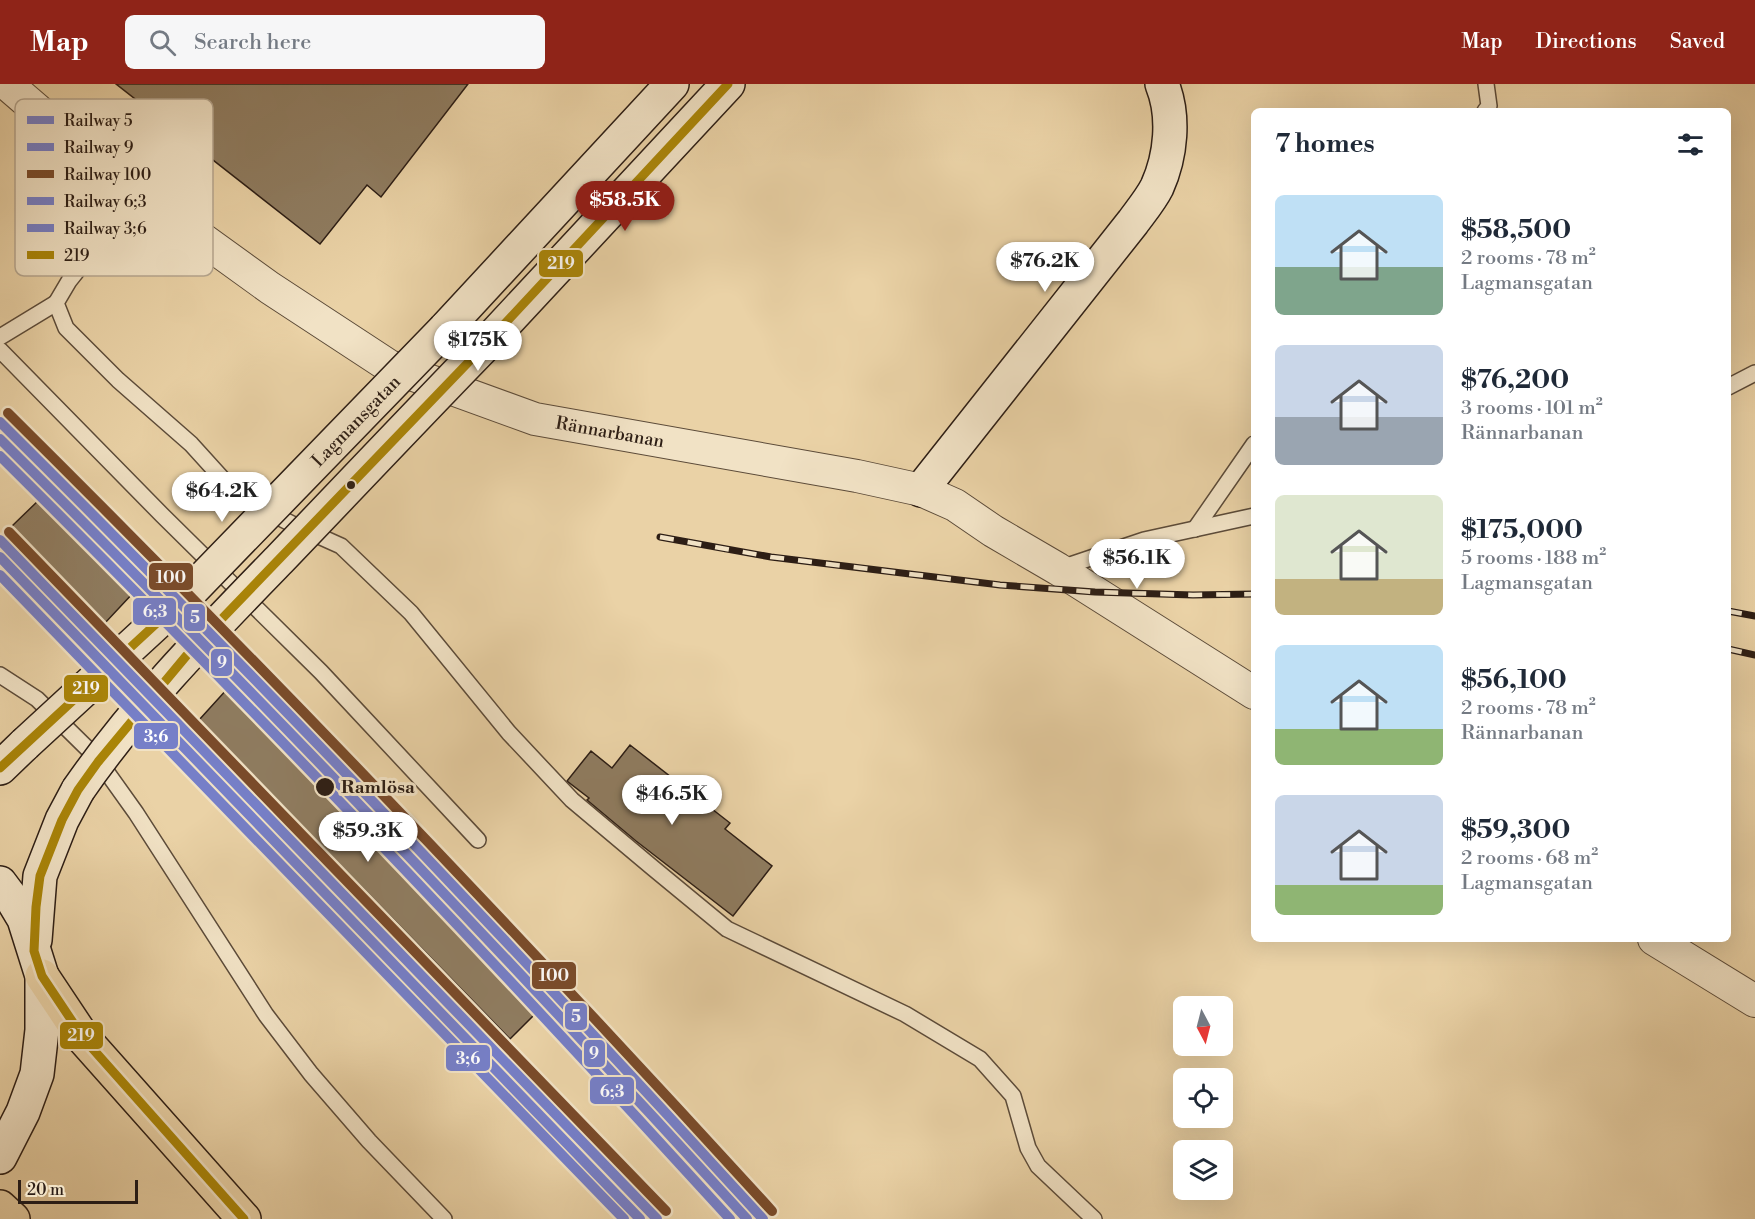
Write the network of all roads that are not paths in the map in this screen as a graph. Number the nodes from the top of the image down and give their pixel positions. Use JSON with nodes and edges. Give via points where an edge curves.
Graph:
{"nodes":[{"id":1,"x":7,"y":84,"type":"edge"},
{"id":2,"x":672,"y":84,"type":"edge"},
{"id":3,"x":728,"y":84,"type":"edge"},
{"id":4,"x":1162,"y":84,"type":"edge"},
{"id":5,"x":1486,"y":84,"type":"edge"},
{"id":6,"x":24,"y":99,"type":"edge"},
{"id":7,"x":1487,"y":108,"type":"edge"},
{"id":8,"x":213,"y":247,"type":"edge"},
{"id":9,"x":72,"y":276,"type":"edge"},
{"id":10,"x":56,"y":303,"type":"junction"},
{"id":11,"x":0,"y":337,"type":"edge"},
{"id":12,"x":0,"y":350,"type":"edge"},
{"id":13,"x":1755,"y":373,"type":"edge"},
{"id":14,"x":1731,"y":385,"type":"edge"},
{"id":15,"x":1251,"y":448,"type":"edge"},
{"id":16,"x":921,"y":490,"type":"junction"},
{"id":17,"x":1251,"y":517,"type":"edge"},
{"id":18,"x":1195,"y":529,"type":"junction"},
{"id":19,"x":1058,"y":569,"type":"junction"},
{"id":20,"x":0,"y":675,"type":"edge"},
{"id":21,"x":1251,"y":691,"type":"edge"},
{"id":22,"x":0,"y":768,"type":"edge"},
{"id":23,"x":478,"y":840,"type":"dead end"},
{"id":24,"x":0,"y":883,"type":"edge"},
{"id":25,"x":1659,"y":942,"type":"edge"},
{"id":26,"x":38,"y":963,"type":"junction"},
{"id":27,"x":1755,"y":1001,"type":"edge"},
{"id":28,"x":0,"y":1157,"type":"edge"},
{"id":29,"x":0,"y":1207,"type":"edge"},
{"id":30,"x":12,"y":1219,"type":"edge"},
{"id":31,"x":244,"y":1219,"type":"edge"},
{"id":32,"x":444,"y":1219,"type":"edge"},
{"id":33,"x":1094,"y":1219,"type":"edge"}],
"edges":[{"from":1,"to":6,"type":"street","name":"Rännarbanan"},
{"from":2,"to":22,"type":"main road","name":"Lagmansgatan","bridge":true,"via":[[445,329],[189,593]]},
{"from":3,"to":26,"type":"main road","bridge":true,"via":[[484,346],[187,655],[98,762],[62,820],[40,876]]},
{"from":4,"to":16,"type":"main road","via":[[1169,117],[1169,143],[1156,189]]},
{"from":5,"to":7,"type":"lane"},
{"from":8,"to":16,"type":"street","name":"Rännarbanan","via":[[389,366],[536,419]]},
{"from":9,"to":10,"type":"lane"},
{"from":10,"to":11,"type":"lane"},
{"from":10,"to":33,"type":"lane","via":[[66,328],[191,444],[239,497],[341,546],[411,613],[509,733],[572,800],[727,929],[905,1014],[980,1059],[1013,1096],[1028,1148],[1038,1166]]},
{"from":12,"to":23,"type":"lane","via":[[321,672]]},
{"from":13,"to":14,"type":"lane"},
{"from":15,"to":18,"type":"lane"},
{"from":16,"to":19,"type":"street","name":"Rännarbanan","via":[[956,505]]},
{"from":17,"to":18,"type":"lane"},
{"from":18,"to":19,"type":"lane","via":[[1144,540]]},
{"from":19,"to":21,"type":"street","name":"Rännarbanan"},
{"from":20,"to":32,"type":"lane","via":[[37,699],[96,756],[266,1015],[369,1141]]},
{"from":24,"to":26,"type":"main road","via":[[24,919]]},
{"from":25,"to":27,"type":"street"},
{"from":26,"to":28,"type":"main road","via":[[42,1029],[37,1074]]},
{"from":26,"to":31,"type":"highway","via":[[84,1039]]},
{"from":29,"to":30,"type":"highway"}]}
